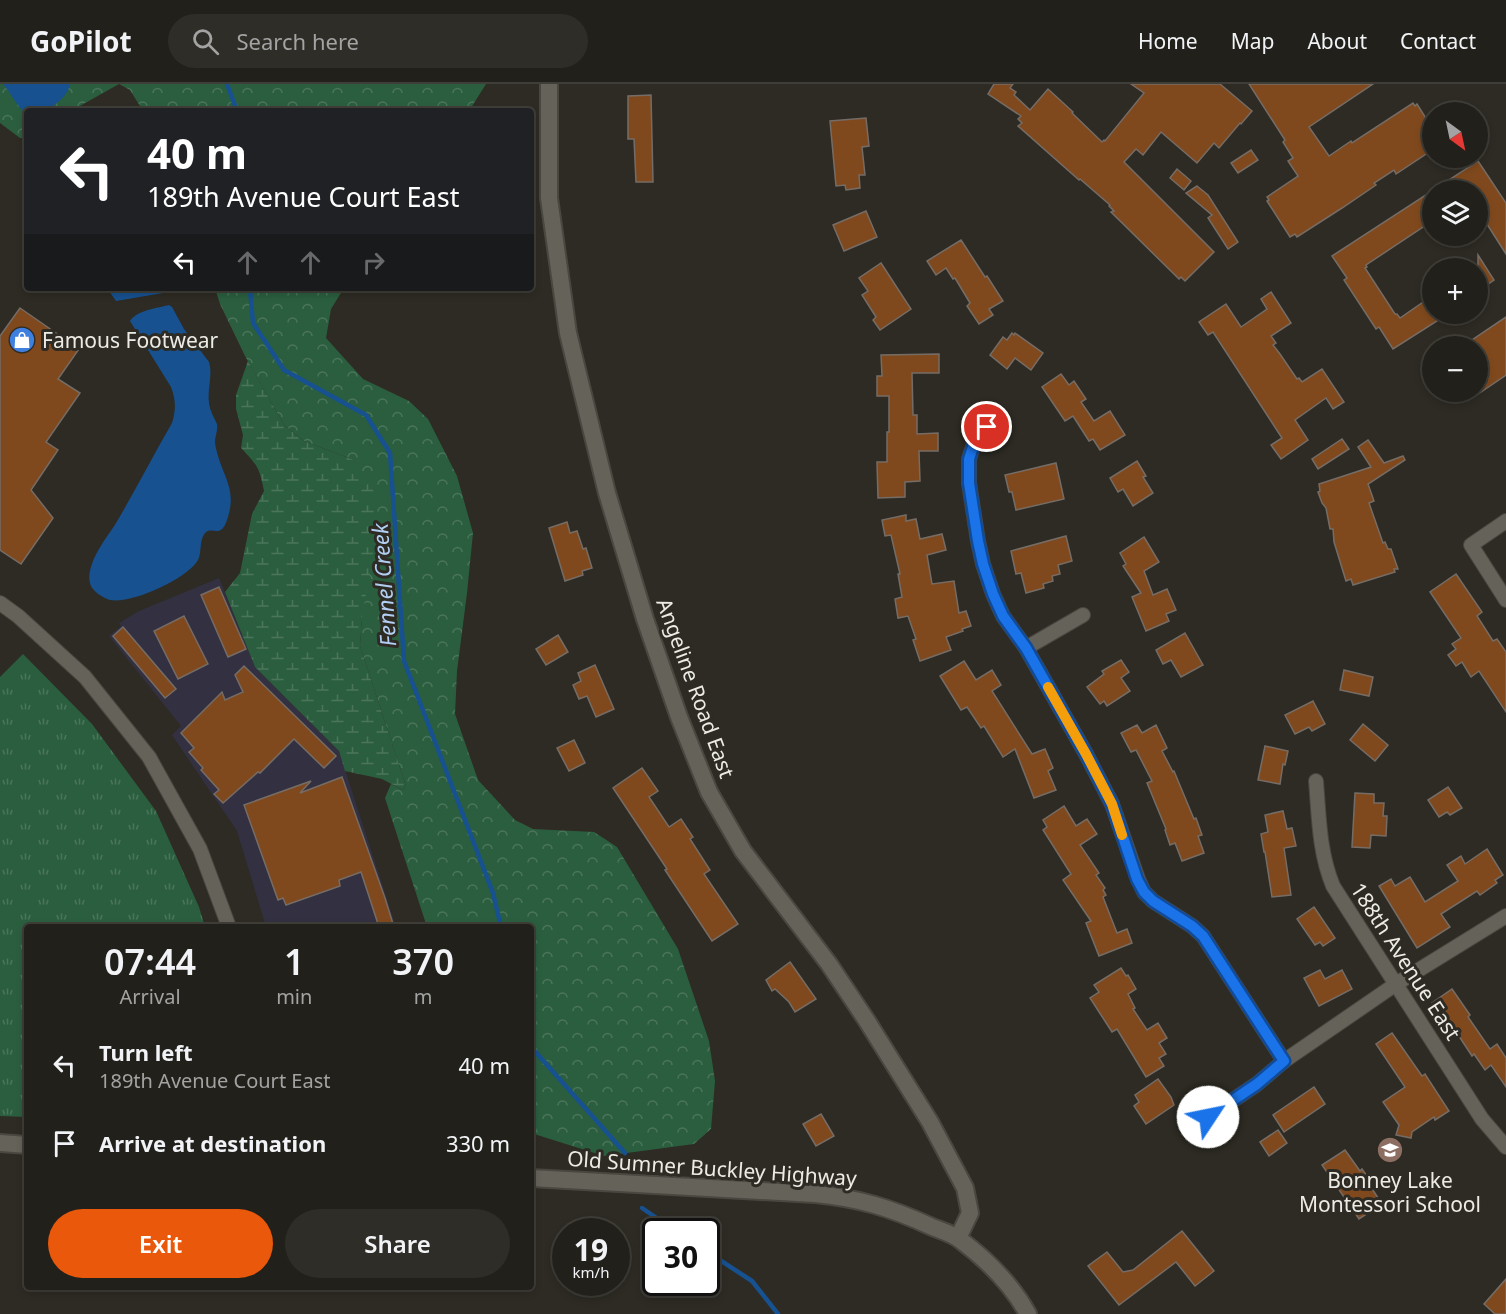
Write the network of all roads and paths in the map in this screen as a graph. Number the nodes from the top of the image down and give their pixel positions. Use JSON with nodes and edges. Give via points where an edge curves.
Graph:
{"nodes":[{"id":1,"x":549,"y":84,"type":"edge"},
{"id":2,"x":987,"y":427,"type":"dead end"},
{"id":3,"x":1506,"y":521,"type":"edge"},
{"id":4,"x":1506,"y":600,"type":"edge"},
{"id":5,"x":0,"y":603,"type":"edge"},
{"id":6,"x":1083,"y":615,"type":"dead end"},
{"id":7,"x":1026,"y":648,"type":"junction"},
{"id":8,"x":1316,"y":781,"type":"dead end"},
{"id":9,"x":1506,"y":916,"type":"edge"},
{"id":10,"x":228,"y":924,"type":"edge"},
{"id":11,"x":1396,"y":984,"type":"junction"},
{"id":12,"x":1284,"y":1061,"type":"junction"},
{"id":13,"x":1208,"y":1117,"type":"dead end"},
{"id":14,"x":0,"y":1143,"type":"edge"},
{"id":15,"x":24,"y":1145,"type":"edge"},
{"id":16,"x":1506,"y":1147,"type":"edge"},
{"id":17,"x":534,"y":1178,"type":"edge"},
{"id":18,"x":958,"y":1238,"type":"junction"},
{"id":19,"x":1028,"y":1314,"type":"edge"}],
"edges":[{"from":1,"to":18,"type":"street","name":"Angeline Road East","via":[[549,198],[568,333],[607,493],[679,717],[709,792],[744,851],[829,964],[930,1122],[965,1188],[970,1213]]},
{"from":2,"to":7,"type":"street","via":[[969,459],[978,541],[993,594]]},
{"from":3,"to":4,"type":"street","via":[[1471,545]]},
{"from":5,"to":10,"type":"street","via":[[85,677],[149,757],[200,849]]},
{"from":6,"to":7,"type":"street"},
{"from":7,"to":12,"type":"street","via":[[1112,804],[1144,892],[1203,936]]},
{"from":8,"to":11,"type":"street","name":"188th Avenue East","via":[[1327,872]]},
{"from":9,"to":11,"type":"street"},
{"from":11,"to":12,"type":"street"},
{"from":11,"to":16,"type":"street","name":"188th Avenue East","via":[[1482,1119]]},
{"from":12,"to":13,"type":"street"},
{"from":14,"to":15,"type":"street"},
{"from":17,"to":18,"type":"street","name":"Old Sumner Buckley Highway","via":[[842,1196],[882,1206]]},
{"from":18,"to":19,"type":"street","name":"Old Sumner Buckley Highway","via":[[1000,1275]]}]}
